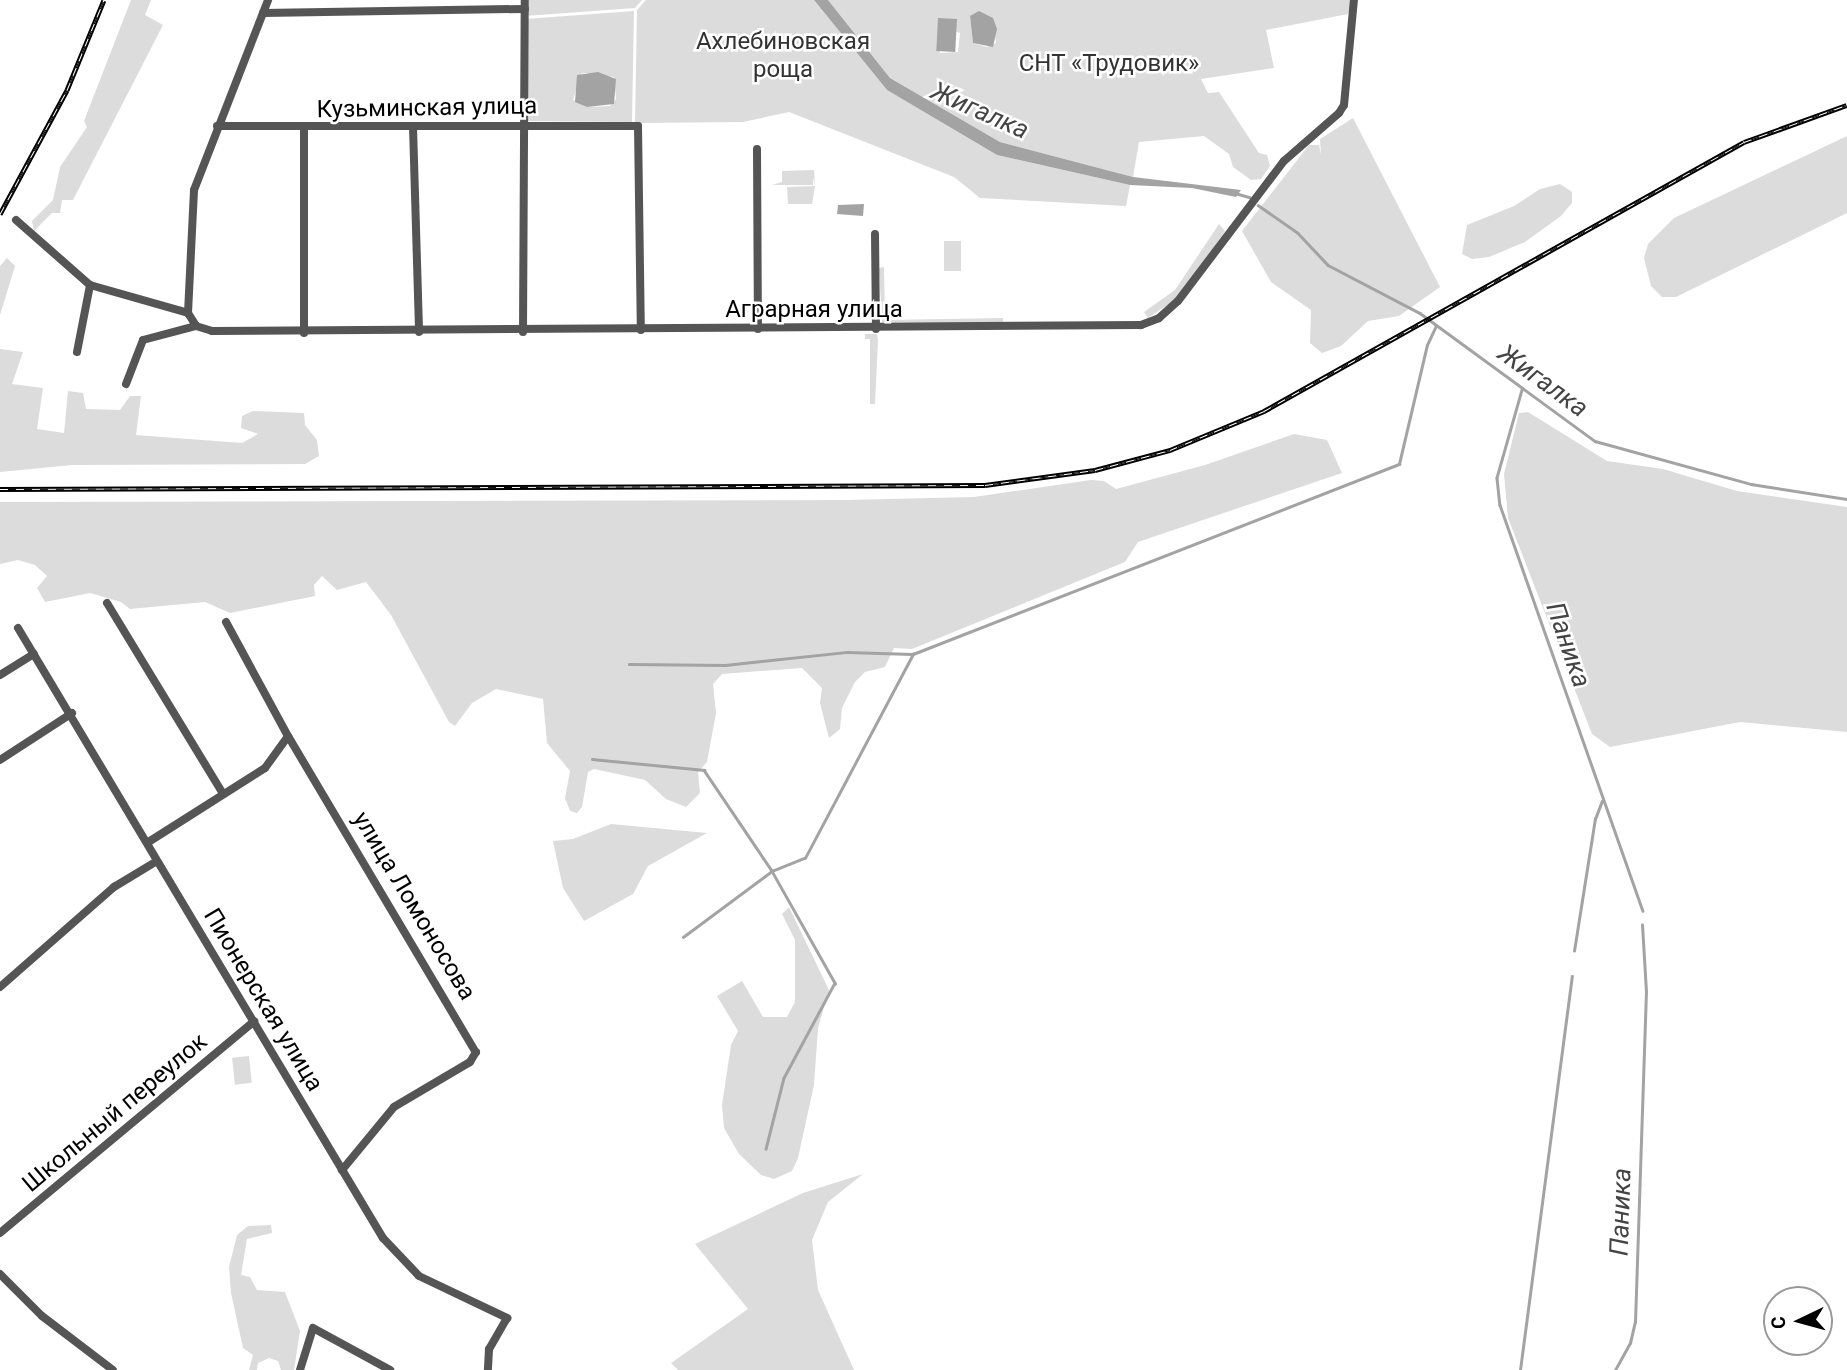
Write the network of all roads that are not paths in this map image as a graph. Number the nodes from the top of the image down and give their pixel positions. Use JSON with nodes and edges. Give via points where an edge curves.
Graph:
{"nodes":[{"id":1,"x":268,"y":0,"type":"edge"},
{"id":2,"x":1354,"y":0,"type":"edge"},
{"id":3,"x":410,"y":4,"type":"edge"},
{"id":4,"x":525,"y":4,"type":"edge"},
{"id":5,"x":263,"y":13,"type":"junction"},
{"id":6,"x":524,"y":125,"type":"junction"},
{"id":7,"x":217,"y":126,"type":"junction"},
{"id":8,"x":413,"y":127,"type":"junction"},
{"id":9,"x":304,"y":128,"type":"junction"},
{"id":10,"x":757,"y":149,"type":"dead end"},
{"id":11,"x":16,"y":220,"type":"dead end"},
{"id":12,"x":875,"y":234,"type":"dead end"},
{"id":13,"x":90,"y":285,"type":"junction"},
{"id":14,"x":188,"y":313,"type":"junction"},
{"id":15,"x":196,"y":326,"type":"junction"},
{"id":16,"x":876,"y":329,"type":"junction"},
{"id":17,"x":641,"y":330,"type":"junction"},
{"id":18,"x":758,"y":330,"type":"junction"},
{"id":19,"x":523,"y":331,"type":"junction"},
{"id":20,"x":419,"y":332,"type":"junction"},
{"id":21,"x":304,"y":333,"type":"junction"},
{"id":22,"x":78,"y":352,"type":"dead end"},
{"id":23,"x":126,"y":384,"type":"dead end"},
{"id":24,"x":107,"y":603,"type":"dead end"},
{"id":25,"x":226,"y":622,"type":"dead end"},
{"id":26,"x":18,"y":628,"type":"dead end"},
{"id":27,"x":34,"y":654,"type":"junction"},
{"id":28,"x":0,"y":675,"type":"edge"},
{"id":29,"x":72,"y":713,"type":"junction"},
{"id":30,"x":288,"y":736,"type":"junction"},
{"id":31,"x":0,"y":760,"type":"edge"},
{"id":32,"x":223,"y":794,"type":"junction"},
{"id":33,"x":150,"y":841,"type":"junction"},
{"id":34,"x":157,"y":861,"type":"junction"},
{"id":35,"x":0,"y":987,"type":"edge"},
{"id":36,"x":254,"y":1021,"type":"junction"},
{"id":37,"x":342,"y":1170,"type":"junction"},
{"id":38,"x":0,"y":1233,"type":"edge"},
{"id":39,"x":0,"y":1274,"type":"edge"},
{"id":40,"x":113,"y":1370,"type":"edge"},
{"id":41,"x":300,"y":1370,"type":"edge"},
{"id":42,"x":390,"y":1370,"type":"edge"},
{"id":43,"x":488,"y":1370,"type":"edge"}],
"edges":[{"from":1,"to":5,"type":"street"},
{"from":2,"to":16,"type":"street","name":"Аграрная улица","via":[[1344,105],[1332,121],[1296,148],[1178,301],[1150,322],[1116,327]]},
{"from":3,"to":4,"type":"street"},
{"from":3,"to":5,"type":"street"},
{"from":4,"to":6,"type":"street"},
{"from":5,"to":7,"type":"street"},
{"from":6,"to":8,"type":"street","name":"Кузьминская улица"},
{"from":6,"to":17,"type":"street","name":"Кузьминская улица","via":[[638,126]]},
{"from":6,"to":19,"type":"street"},
{"from":7,"to":9,"type":"street","name":"Кузьминская улица"},
{"from":7,"to":14,"type":"street","via":[[194,190]]},
{"from":8,"to":9,"type":"street","name":"Кузьминская улица"},
{"from":8,"to":20,"type":"street"},
{"from":9,"to":21,"type":"street"},
{"from":10,"to":18,"type":"street"},
{"from":11,"to":13,"type":"street"},
{"from":12,"to":16,"type":"street"},
{"from":13,"to":14,"type":"street"},
{"from":13,"to":22,"type":"street"},
{"from":14,"to":15,"type":"street"},
{"from":15,"to":21,"type":"street","name":"Аграрная улица","via":[[212,331]]},
{"from":15,"to":23,"type":"street","via":[[143,340]]},
{"from":16,"to":18,"type":"street","name":"Аграрная улица"},
{"from":17,"to":18,"type":"street","name":"Аграрная улица"},
{"from":17,"to":19,"type":"street","name":"Аграрная улица"},
{"from":19,"to":20,"type":"street","name":"Аграрная улица"},
{"from":20,"to":21,"type":"street","name":"Аграрная улица"},
{"from":24,"to":32,"type":"street"},
{"from":25,"to":30,"type":"street","name":"улица Ломоносова"},
{"from":26,"to":27,"type":"street","name":"Пионерская улица"},
{"from":27,"to":28,"type":"street"},
{"from":27,"to":29,"type":"street","name":"Пионерская улица"},
{"from":29,"to":31,"type":"street"},
{"from":29,"to":33,"type":"street","name":"Пионерская улица"},
{"from":30,"to":32,"type":"street","via":[[265,768]]},
{"from":30,"to":37,"type":"street","name":"улица Ломоносова","via":[[476,1052],[470,1062],[394,1107]]},
{"from":32,"to":33,"type":"street"},
{"from":33,"to":34,"type":"street","name":"Пионерская улица"},
{"from":34,"to":35,"type":"street","via":[[114,887]]},
{"from":34,"to":36,"type":"street","name":"Пионерская улица"},
{"from":36,"to":37,"type":"street","name":"Пионерская улица"},
{"from":36,"to":38,"type":"street","name":"Школьный переулок"},
{"from":37,"to":43,"type":"street","name":"Пионерская улица","via":[[399,1258],[427,1280],[507,1318],[489,1349]]},
{"from":39,"to":40,"type":"street","via":[[42,1316]]},
{"from":41,"to":42,"type":"street","via":[[313,1328]]}]}
